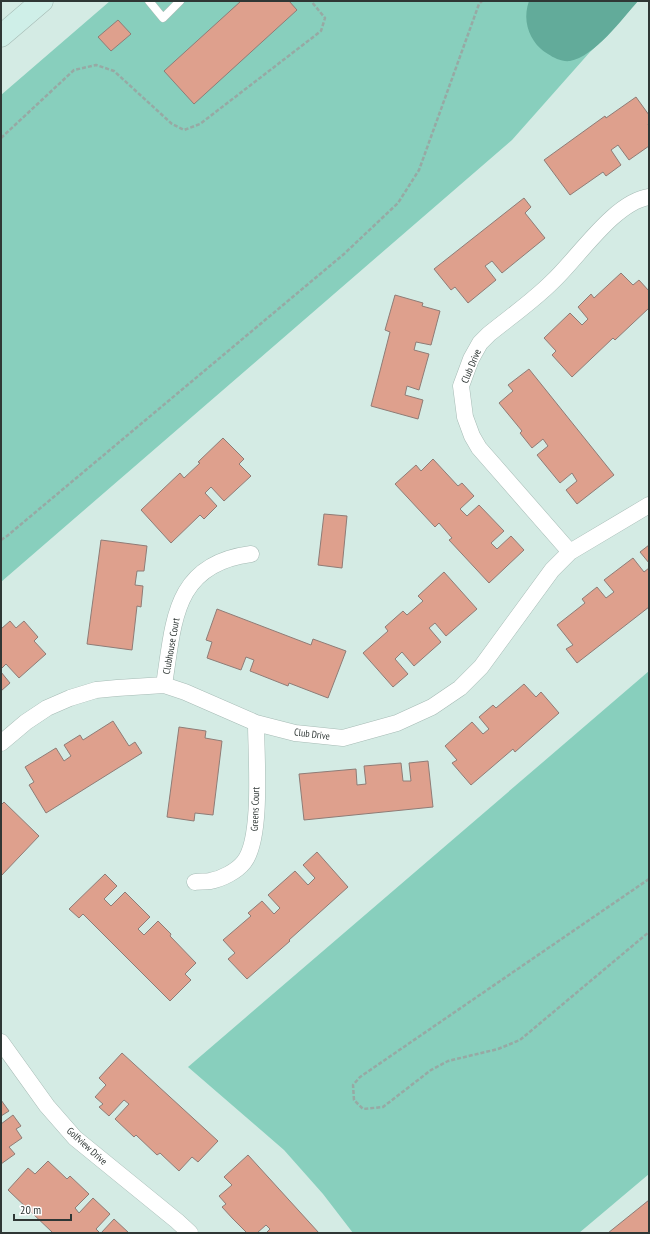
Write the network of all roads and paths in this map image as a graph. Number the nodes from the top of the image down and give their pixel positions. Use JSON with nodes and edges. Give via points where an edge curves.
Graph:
{"nodes":[{"id":1,"x":42,"y":1,"type":"edge"},
{"id":2,"x":149,"y":1,"type":"edge"},
{"id":3,"x":180,"y":1,"type":"edge"},
{"id":4,"x":311,"y":1,"type":"edge"},
{"id":5,"x":482,"y":1,"type":"edge"},
{"id":6,"x":1,"y":36,"type":"edge"},
{"id":7,"x":1,"y":138,"type":"edge"},
{"id":8,"x":649,"y":197,"type":"edge"},
{"id":9,"x":649,"y":504,"type":"edge"},
{"id":10,"x":1,"y":540,"type":"edge"},
{"id":11,"x":570,"y":552,"type":"junction"},
{"id":12,"x":251,"y":554,"type":"dead end"},
{"id":13,"x":164,"y":686,"type":"junction"},
{"id":14,"x":256,"y":723,"type":"junction"},
{"id":15,"x":1,"y":743,"type":"edge"},
{"id":16,"x":649,"y":879,"type":"edge"},
{"id":17,"x":195,"y":882,"type":"dead end"},
{"id":18,"x":649,"y":932,"type":"edge"},
{"id":19,"x":1,"y":1042,"type":"edge"},
{"id":20,"x":190,"y":1233,"type":"edge"}],
"edges":[{"from":1,"to":6,"type":"street"},
{"from":2,"to":3,"type":"lane","via":[[163,18]]},
{"from":4,"to":7,"type":"path","via":[[325,18],[321,31],[200,124],[184,130],[172,124],[114,71],[96,65],[74,70]]},
{"from":5,"to":10,"type":"path","via":[[419,170],[398,203],[344,254]]},
{"from":8,"to":11,"type":"street","name":"Club Drive","via":[[632,203],[611,218],[552,282],[489,334],[471,359],[462,386],[465,417],[479,448]]},
{"from":9,"to":11,"type":"street","name":"Club Drive"},
{"from":11,"to":14,"type":"street","name":"Club Drive","via":[[552,570],[481,667],[460,688],[432,707],[398,723],[343,738],[295,733]]},
{"from":12,"to":13,"type":"street","name":"Clubhouse Court","via":[[219,562],[194,579],[174,619]]},
{"from":13,"to":14,"type":"street","name":"Club Drive","via":[[185,692]]},
{"from":13,"to":15,"type":"street","name":"Club Drive","via":[[96,690],[70,698],[31,718]]},
{"from":14,"to":17,"type":"street","name":"Greens Court","via":[[257,814],[253,842],[244,861],[229,874],[211,881]]},
{"from":16,"to":18,"type":"path","via":[[360,1077],[353,1085],[354,1100],[363,1109],[383,1107],[431,1070],[448,1061],[498,1049],[520,1040]]},
{"from":19,"to":20,"type":"street","name":"Golfview Drive","via":[[47,1106],[75,1138]]}]}
